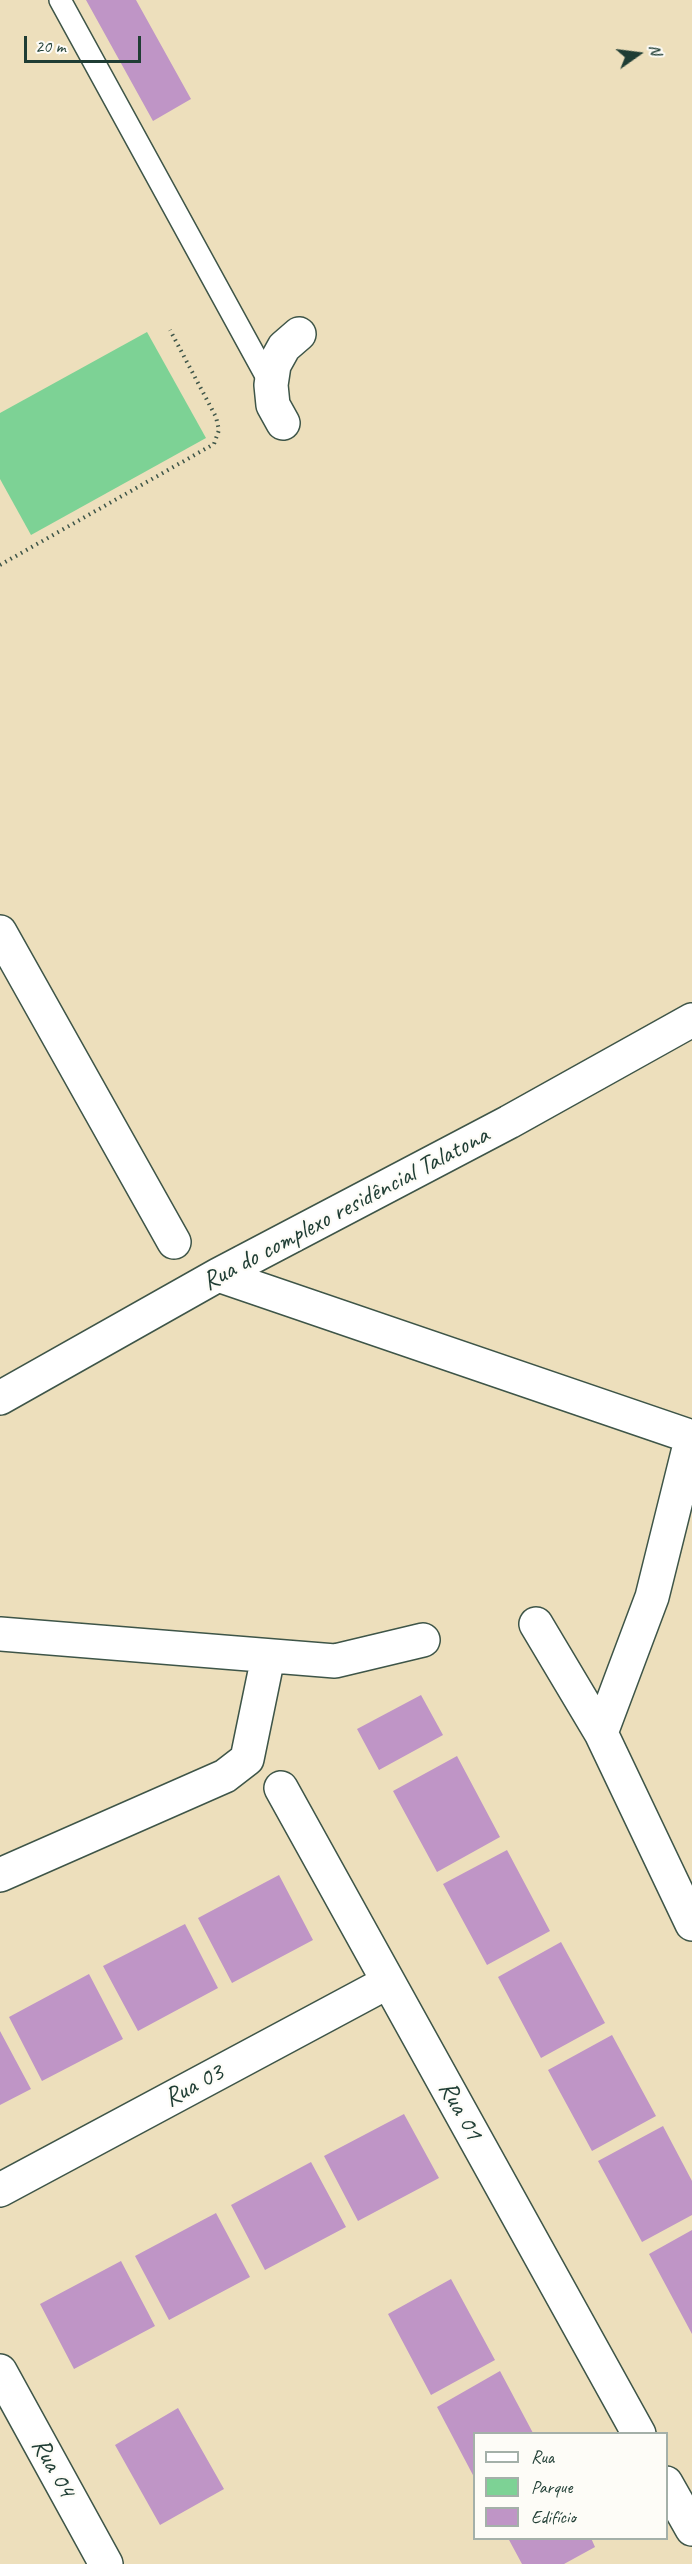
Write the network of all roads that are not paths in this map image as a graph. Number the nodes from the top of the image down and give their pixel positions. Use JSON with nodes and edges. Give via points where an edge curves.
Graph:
{"nodes":[{"id":1,"x":60,"y":0,"type":"edge"},
{"id":2,"x":299,"y":334,"type":"dead end"},
{"id":3,"x":271,"y":385,"type":"junction"},
{"id":4,"x":283,"y":423,"type":"dead end"},
{"id":5,"x":0,"y":933,"type":"edge"},
{"id":6,"x":692,"y":1020,"type":"edge"},
{"id":7,"x":174,"y":1242,"type":"dead end"},
{"id":8,"x":218,"y":1275,"type":"junction"},
{"id":9,"x":0,"y":1398,"type":"edge"},
{"id":10,"x":692,"y":1437,"type":"edge"},
{"id":11,"x":536,"y":1624,"type":"dead end"},
{"id":12,"x":0,"y":1634,"type":"edge"},
{"id":13,"x":423,"y":1640,"type":"dead end"},
{"id":14,"x":268,"y":1657,"type":"junction"},
{"id":15,"x":602,"y":1733,"type":"junction"},
{"id":16,"x":280,"y":1788,"type":"dead end"},
{"id":17,"x":0,"y":1875,"type":"edge"},
{"id":18,"x":692,"y":1924,"type":"edge"},
{"id":19,"x":388,"y":1982,"type":"junction"},
{"id":20,"x":0,"y":2190,"type":"edge"},
{"id":21,"x":0,"y":2371,"type":"edge"},
{"id":22,"x":638,"y":2432,"type":"edge"},
{"id":23,"x":668,"y":2487,"type":"edge"},
{"id":24,"x":692,"y":2529,"type":"edge"},
{"id":25,"x":101,"y":2562,"type":"edge"}],
"edges":[{"from":1,"to":3,"type":"lane"},
{"from":2,"to":3,"type":"street","via":[[284,347],[274,365]]},
{"from":3,"to":4,"type":"street","via":[[273,405]]},
{"from":5,"to":7,"type":"street"},
{"from":6,"to":8,"type":"street","name":"Rua do complexo residêncial Talatona","via":[[509,1122]]},
{"from":8,"to":9,"type":"street","name":"Rua do complexo residêncial Talatona"},
{"from":8,"to":10,"type":"street"},
{"from":10,"to":15,"type":"street","via":[[652,1597]]},
{"from":11,"to":15,"type":"street"},
{"from":12,"to":14,"type":"street"},
{"from":13,"to":14,"type":"street","via":[[335,1661]]},
{"from":14,"to":17,"type":"street","via":[[247,1760],[225,1776]]},
{"from":15,"to":18,"type":"street"},
{"from":16,"to":19,"type":"street","name":"Rua 01"},
{"from":19,"to":20,"type":"street","name":"Rua 03"},
{"from":19,"to":22,"type":"street","name":"Rua 01"},
{"from":21,"to":25,"type":"street","name":"Rua 04"},
{"from":23,"to":24,"type":"street"}]}
